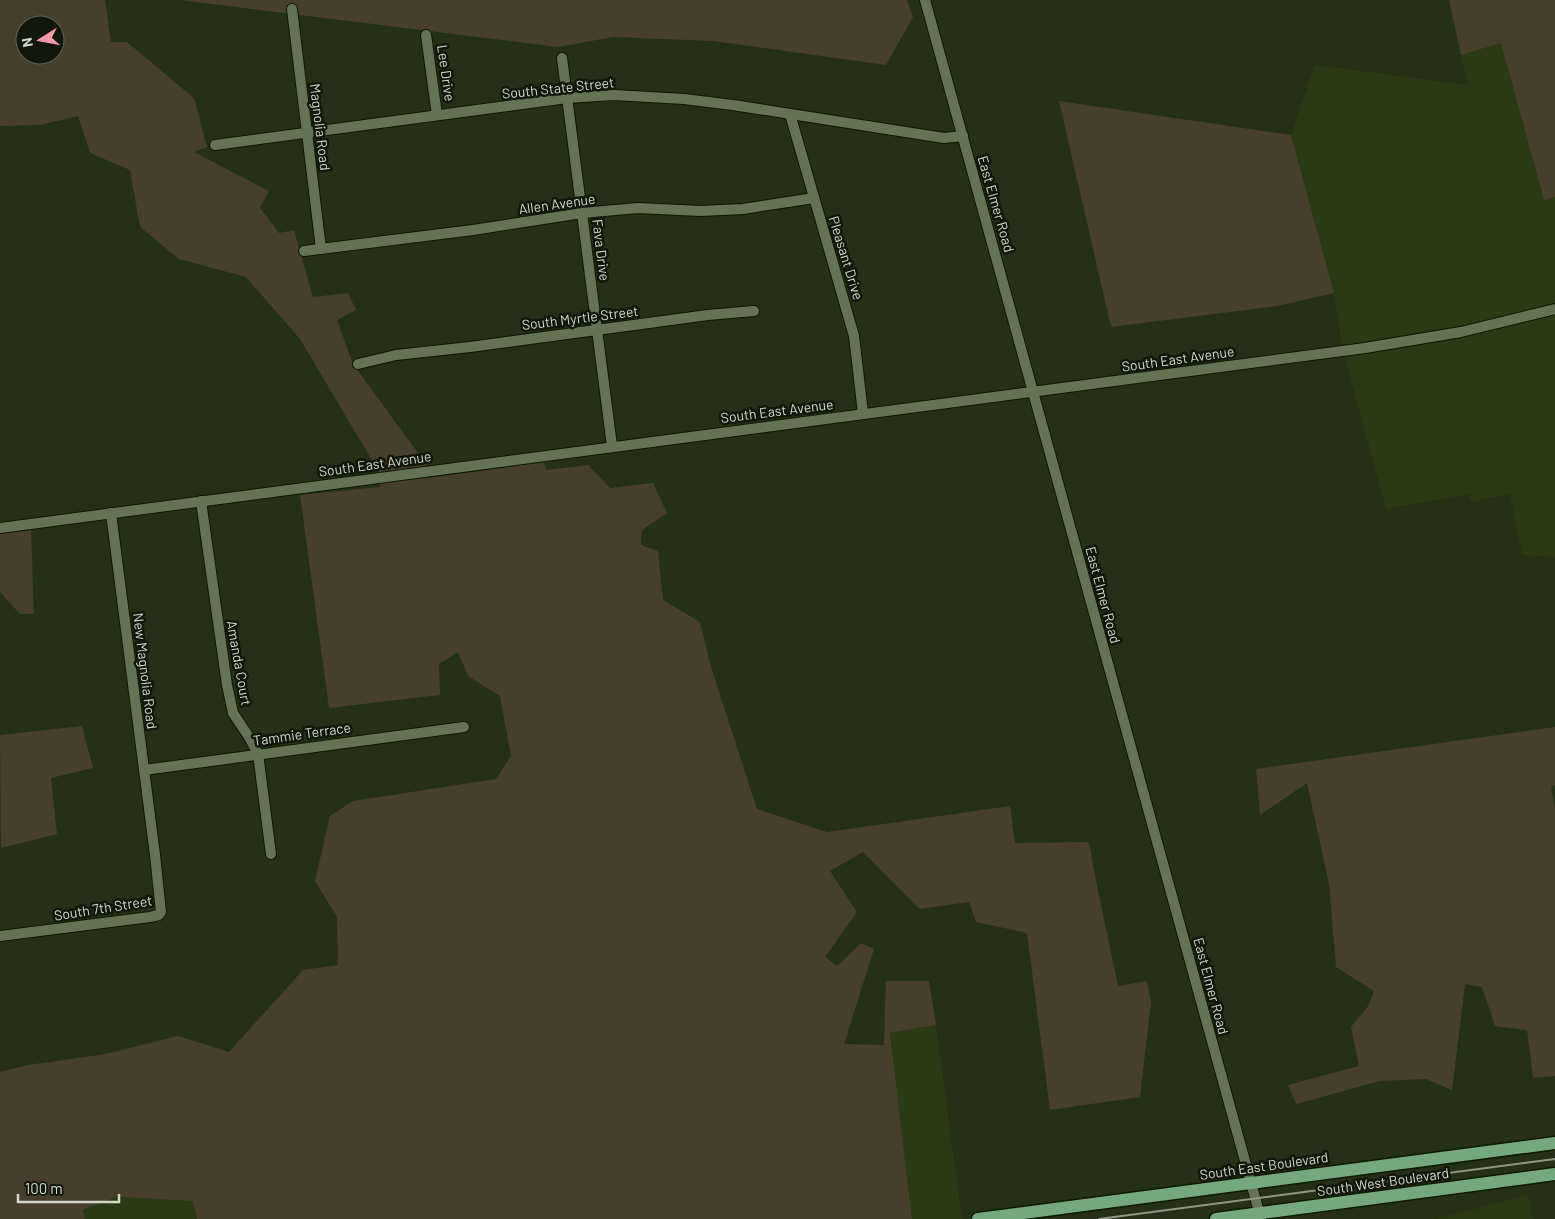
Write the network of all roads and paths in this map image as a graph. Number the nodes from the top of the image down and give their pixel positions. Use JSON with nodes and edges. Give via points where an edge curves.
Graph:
{"nodes":[{"id":1,"x":925,"y":0,"type":"edge"},
{"id":2,"x":292,"y":9,"type":"dead end"},
{"id":3,"x":426,"y":35,"type":"dead end"},
{"id":4,"x":562,"y":58,"type":"dead end"},
{"id":5,"x":567,"y":98,"type":"junction"},
{"id":6,"x":790,"y":114,"type":"junction"},
{"id":7,"x":437,"y":115,"type":"junction"},
{"id":8,"x":306,"y":133,"type":"junction"},
{"id":9,"x":962,"y":136,"type":"junction"},
{"id":10,"x":215,"y":145,"type":"dead end"},
{"id":11,"x":814,"y":198,"type":"junction"},
{"id":12,"x":582,"y":213,"type":"junction"},
{"id":13,"x":321,"y":248,"type":"junction"},
{"id":14,"x":304,"y":251,"type":"dead end"},
{"id":15,"x":1555,"y":309,"type":"edge"},
{"id":16,"x":754,"y":311,"type":"dead end"},
{"id":17,"x":597,"y":330,"type":"junction"},
{"id":18,"x":358,"y":364,"type":"dead end"},
{"id":19,"x":1034,"y":392,"type":"junction"},
{"id":20,"x":863,"y":414,"type":"junction"},
{"id":21,"x":612,"y":446,"type":"junction"},
{"id":22,"x":201,"y":501,"type":"junction"},
{"id":23,"x":111,"y":513,"type":"junction"},
{"id":24,"x":0,"y":528,"type":"edge"},
{"id":25,"x":464,"y":727,"type":"dead end"},
{"id":26,"x":258,"y":754,"type":"junction"},
{"id":27,"x":144,"y":770,"type":"junction"},
{"id":28,"x":152,"y":833,"type":"joint"},
{"id":29,"x":271,"y":854,"type":"dead end"},
{"id":30,"x":0,"y":936,"type":"edge"},
{"id":31,"x":1555,"y":1142,"type":"edge"},
{"id":32,"x":1555,"y":1174,"type":"edge"},
{"id":33,"x":1250,"y":1182,"type":"junction"},
{"id":34,"x":1260,"y":1216,"type":"edge"},
{"id":35,"x":978,"y":1219,"type":"edge"},
{"id":36,"x":1216,"y":1219,"type":"edge"}],
"edges":[{"from":1,"to":9,"type":"street","name":"East Elmer Road"},
{"from":2,"to":8,"type":"street","name":"Magnolia Road"},
{"from":3,"to":7,"type":"street","name":"Lee Drive"},
{"from":4,"to":5,"type":"street","name":"Fava Drive"},
{"from":5,"to":6,"type":"street","name":"South State Street","via":[[632,95],[706,101]]},
{"from":5,"to":7,"type":"street","name":"South State Street"},
{"from":5,"to":12,"type":"street","name":"Fava Drive"},
{"from":6,"to":9,"type":"street","name":"South State Street","via":[[944,138]]},
{"from":6,"to":11,"type":"street","name":"Pleasant Drive"},
{"from":7,"to":8,"type":"street","name":"South State Street"},
{"from":8,"to":10,"type":"street","name":"South State Street"},
{"from":8,"to":13,"type":"street","name":"Magnolia Road"},
{"from":9,"to":19,"type":"street","name":"East Elmer Road"},
{"from":11,"to":12,"type":"street","name":"Allen Avenue","via":[[743,210],[638,208]]},
{"from":11,"to":20,"type":"street","name":"Pleasant Drive","via":[[854,336]]},
{"from":12,"to":13,"type":"street","name":"Allen Avenue"},
{"from":12,"to":17,"type":"street","name":"Fava Drive"},
{"from":13,"to":14,"type":"street","name":"Allen Avenue"},
{"from":15,"to":19,"type":"street","name":"South East Avenue","via":[[1434,338]]},
{"from":16,"to":17,"type":"street","name":"South Myrtle Street"},
{"from":17,"to":18,"type":"street","name":"South Myrtle Street","via":[[409,354]]},
{"from":17,"to":21,"type":"street","name":"Fava Drive"},
{"from":19,"to":20,"type":"street","name":"South East Avenue"},
{"from":19,"to":33,"type":"street","name":"East Elmer Road"},
{"from":20,"to":21,"type":"street","name":"South East Avenue"},
{"from":21,"to":22,"type":"street","name":"South East Avenue"},
{"from":22,"to":23,"type":"street","name":"South East Avenue"},
{"from":22,"to":26,"type":"street","name":"Amanda Court","via":[[233,712]]},
{"from":23,"to":24,"type":"street","name":"South East Avenue"},
{"from":23,"to":27,"type":"street","name":"New Magnolia Road"},
{"from":25,"to":26,"type":"street","name":"Tammie Terrace"},
{"from":26,"to":27,"type":"street","name":"Tammie Terrace"},
{"from":26,"to":29,"type":"street","name":"Amanda Court"},
{"from":27,"to":28,"type":"street","name":"New Magnolia Road"},
{"from":28,"to":30,"type":"street","name":"South 7th Street","via":[[161,905],[159,915]]},
{"from":31,"to":33,"type":"main road","name":"South East Boulevard"},
{"from":32,"to":34,"type":"main road","name":"South West Boulevard"},
{"from":33,"to":34,"type":"street","name":"East Elmer Road"},
{"from":33,"to":35,"type":"main road","name":"South East Boulevard"},
{"from":34,"to":36,"type":"main road","name":"South West Boulevard"}]}
